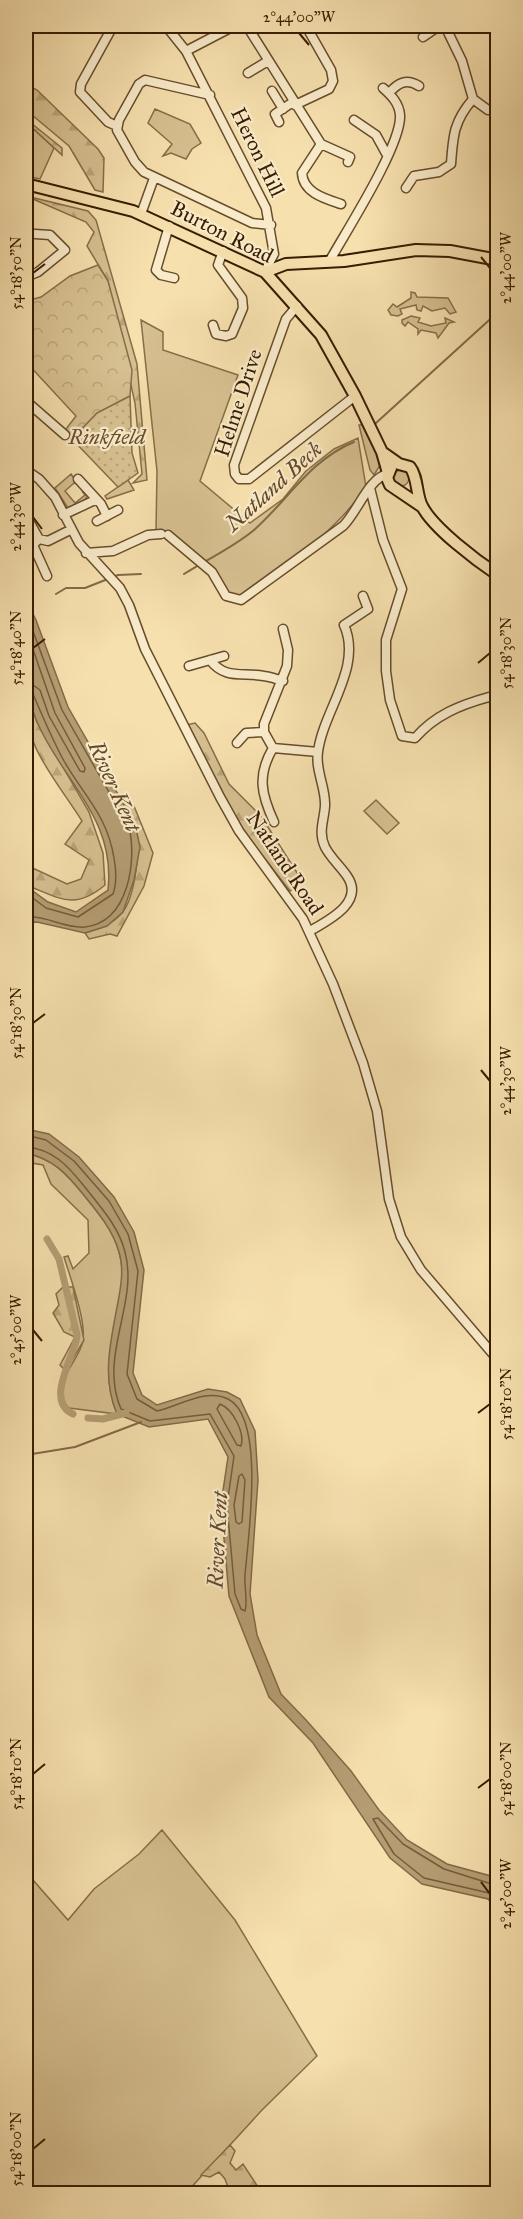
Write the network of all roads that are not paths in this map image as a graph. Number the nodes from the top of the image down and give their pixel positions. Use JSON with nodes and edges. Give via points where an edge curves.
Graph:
{"nodes":[{"id":1,"x":112,"y":26,"type":"edge"},
{"id":2,"x":166,"y":26,"type":"edge"},
{"id":3,"x":231,"y":26,"type":"edge"},
{"id":4,"x":247,"y":26,"type":"edge"},
{"id":5,"x":306,"y":26,"type":"edge"},
{"id":6,"x":439,"y":26,"type":"edge"},
{"id":7,"x":446,"y":26,"type":"edge"},
{"id":8,"x":423,"y":37,"type":"dead end"},
{"id":9,"x":186,"y":51,"type":"junction"},
{"id":10,"x":268,"y":61,"type":"junction"},
{"id":11,"x":248,"y":73,"type":"dead end"},
{"id":12,"x":419,"y":86,"type":"dead end"},
{"id":13,"x":272,"y":92,"type":"dead end"},
{"id":14,"x":210,"y":96,"type":"junction"},
{"id":15,"x":473,"y":99,"type":"junction"},
{"id":16,"x":294,"y":103,"type":"junction"},
{"id":17,"x":283,"y":109,"type":"junction"},
{"id":18,"x":498,"y":110,"type":"edge"},
{"id":19,"x":354,"y":120,"type":"dead end"},
{"id":20,"x":279,"y":122,"type":"dead end"},
{"id":21,"x":117,"y":126,"type":"junction"},
{"id":22,"x":321,"y":144,"type":"junction"},
{"id":23,"x":387,"y":155,"type":"junction"},
{"id":24,"x":352,"y":160,"type":"dead end"},
{"id":25,"x":154,"y":178,"type":"junction"},
{"id":26,"x":26,"y":184,"type":"edge"},
{"id":27,"x":406,"y":188,"type":"dead end"},
{"id":28,"x":337,"y":204,"type":"dead end"},
{"id":29,"x":141,"y":214,"type":"junction"},
{"id":30,"x":271,"y":225,"type":"junction"},
{"id":31,"x":169,"y":226,"type":"junction"},
{"id":32,"x":35,"y":234,"type":"dead end"},
{"id":33,"x":222,"y":251,"type":"junction"},
{"id":34,"x":498,"y":260,"type":"edge"},
{"id":35,"x":329,"y":262,"type":"junction"},
{"id":36,"x":265,"y":272,"type":"junction"},
{"id":37,"x":26,"y":277,"type":"edge"},
{"id":38,"x":174,"y":278,"type":"dead end"},
{"id":39,"x":297,"y":306,"type":"junction"},
{"id":40,"x":213,"y":326,"type":"dead end"},
{"id":41,"x":355,"y":396,"type":"junction"},
{"id":42,"x":26,"y":400,"type":"edge"},
{"id":43,"x":65,"y":435,"type":"dead end"},
{"id":44,"x":382,"y":452,"type":"junction"},
{"id":45,"x":399,"y":464,"type":"junction"},
{"id":46,"x":26,"y":470,"type":"edge"},
{"id":47,"x":388,"y":473,"type":"junction"},
{"id":48,"x":78,"y":479,"type":"dead end"},
{"id":49,"x":414,"y":482,"type":"junction"},
{"id":50,"x":372,"y":487,"type":"junction"},
{"id":51,"x":396,"y":490,"type":"junction"},
{"id":52,"x":95,"y":500,"type":"junction"},
{"id":53,"x":421,"y":506,"type":"junction"},
{"id":54,"x":118,"y":510,"type":"dead end"},
{"id":55,"x":63,"y":515,"type":"junction"},
{"id":56,"x":26,"y":516,"type":"edge"},
{"id":57,"x":107,"y":516,"type":"junction"},
{"id":58,"x":97,"y":521,"type":"dead end"},
{"id":59,"x":70,"y":530,"type":"junction"},
{"id":60,"x":39,"y":538,"type":"junction"},
{"id":61,"x":86,"y":552,"type":"junction"},
{"id":62,"x":498,"y":575,"type":"edge"},
{"id":63,"x":47,"y":576,"type":"dead end"},
{"id":64,"x":363,"y":596,"type":"dead end"},
{"id":65,"x":283,"y":629,"type":"dead end"},
{"id":66,"x":224,"y":656,"type":"dead end"},
{"id":67,"x":210,"y":660,"type":"junction"},
{"id":68,"x":189,"y":666,"type":"dead end"},
{"id":69,"x":283,"y":681,"type":"junction"},
{"id":70,"x":498,"y":702,"type":"edge"},
{"id":71,"x":264,"y":732,"type":"junction"},
{"id":72,"x":237,"y":742,"type":"dead end"},
{"id":73,"x":273,"y":748,"type":"junction"},
{"id":74,"x":318,"y":752,"type":"junction"},
{"id":75,"x":273,"y":822,"type":"dead end"},
{"id":76,"x":310,"y":932,"type":"junction"},
{"id":77,"x":498,"y":1360,"type":"edge"}],
"edges":[{"from":1,"to":21,"type":"street","via":[[80,92],[108,122]]},
{"from":2,"to":9,"type":"street","name":"Heron Hill"},
{"from":3,"to":9,"type":"street"},
{"from":4,"to":10,"type":"street"},
{"from":5,"to":16,"type":"street","via":[[331,70],[333,81],[329,89]]},
{"from":6,"to":8,"type":"street"},
{"from":7,"to":15,"type":"street"},
{"from":9,"to":14,"type":"street","name":"Heron Hill"},
{"from":10,"to":11,"type":"street"},
{"from":10,"to":16,"type":"street"},
{"from":12,"to":23,"type":"street","via":[[401,82],[386,90],[400,115]]},
{"from":13,"to":17,"type":"street"},
{"from":14,"to":21,"type":"street","name":"Heron Hill","via":[[145,80],[139,84]]},
{"from":14,"to":30,"type":"street","name":"Heron Hill","via":[[245,162]]},
{"from":15,"to":18,"type":"street","via":[[488,110]]},
{"from":15,"to":27,"type":"street","via":[[455,126],[451,164],[439,172],[414,176]]},
{"from":16,"to":17,"type":"street"},
{"from":16,"to":22,"type":"street"},
{"from":17,"to":20,"type":"street","via":[[275,114]]},
{"from":19,"to":23,"type":"street","via":[[376,135]]},
{"from":21,"to":25,"type":"street","name":"Heron Hill","via":[[135,162]]},
{"from":22,"to":24,"type":"street"},
{"from":22,"to":28,"type":"street","via":[[302,178],[312,192]]},
{"from":23,"to":35,"type":"street"},
{"from":25,"to":29,"type":"street"},
{"from":25,"to":30,"type":"street","name":"Heron Hill","via":[[252,223]]},
{"from":26,"to":29,"type":"main road","name":"Burton Road"},
{"from":29,"to":31,"type":"main road","name":"Burton Road"},
{"from":30,"to":36,"type":"street","name":"Heron Hill","via":[[274,254]]},
{"from":31,"to":33,"type":"main road","name":"Burton Road"},
{"from":31,"to":38,"type":"street","via":[[156,270]]},
{"from":32,"to":37,"type":"street","via":[[50,236],[65,250]]},
{"from":33,"to":36,"type":"main road","name":"Burton Road"},
{"from":33,"to":40,"type":"street","via":[[218,265],[237,289],[243,308],[232,334],[216,334]]},
{"from":34,"to":35,"type":"main road","via":[[416,249]]},
{"from":35,"to":36,"type":"main road","via":[[286,264]]},
{"from":36,"to":39,"type":"main road","name":"Burton Road"},
{"from":39,"to":41,"type":"main road","name":"Burton Road","via":[[321,335]]},
{"from":39,"to":41,"type":"street","name":"Helme Drive","via":[[286,319],[234,465],[238,479],[249,479]]},
{"from":41,"to":44,"type":"main road","name":"Burton Road"},
{"from":42,"to":43,"type":"street"},
{"from":44,"to":45,"type":"main road","name":"Burton Road"},
{"from":44,"to":47,"type":"main road","name":"Burton Road"},
{"from":45,"to":47,"type":"main road"},
{"from":45,"to":49,"type":"main road","via":[[410,467]]},
{"from":46,"to":55,"type":"street","name":"Natland Road","via":[[55,497]]},
{"from":47,"to":50,"type":"street"},
{"from":47,"to":51,"type":"main road","via":[[388,482]]},
{"from":48,"to":52,"type":"street"},
{"from":49,"to":51,"type":"main road","via":[[409,489]]},
{"from":49,"to":53,"type":"main road"},
{"from":50,"to":51,"type":"street"},
{"from":50,"to":61,"type":"street","via":[[343,526],[241,600],[226,596],[217,577],[202,562],[164,534],[148,535],[113,551]]},
{"from":50,"to":70,"type":"street","via":[[383,540],[402,589],[386,640],[386,671],[390,700],[402,736],[415,738],[436,718],[468,703],[489,697]]},
{"from":51,"to":53,"type":"main road"},
{"from":52,"to":55,"type":"street"},
{"from":52,"to":57,"type":"street"},
{"from":53,"to":62,"type":"main road","via":[[463,549]]},
{"from":54,"to":57,"type":"street"},
{"from":55,"to":59,"type":"street","name":"Natland Road"},
{"from":56,"to":60,"type":"street"},
{"from":57,"to":58,"type":"street"},
{"from":59,"to":60,"type":"street","via":[[48,541]]},
{"from":59,"to":61,"type":"street","name":"Natland Road"},
{"from":60,"to":63,"type":"street","via":[[33,545],[34,552]]},
{"from":61,"to":76,"type":"street","name":"Natland Road","via":[[111,578],[129,605],[145,649],[220,797],[239,831]]},
{"from":64,"to":74,"type":"street","via":[[368,609],[344,625],[349,635],[345,672]]},
{"from":65,"to":69,"type":"street","via":[[288,650]]},
{"from":66,"to":67,"type":"street"},
{"from":67,"to":68,"type":"street"},
{"from":67,"to":69,"type":"street","via":[[222,672],[263,675]]},
{"from":69,"to":71,"type":"street","via":[[267,714]]},
{"from":71,"to":72,"type":"street","via":[[246,734]]},
{"from":71,"to":73,"type":"street"},
{"from":73,"to":74,"type":"street"},
{"from":73,"to":75,"type":"street","via":[[262,769],[261,785]]},
{"from":74,"to":76,"type":"street","via":[[325,807],[321,834],[325,847],[349,879],[353,893],[348,906]]},
{"from":76,"to":77,"type":"street","name":"Natland Road","via":[[365,1068],[377,1111],[389,1199],[401,1237],[421,1270]]}]}
